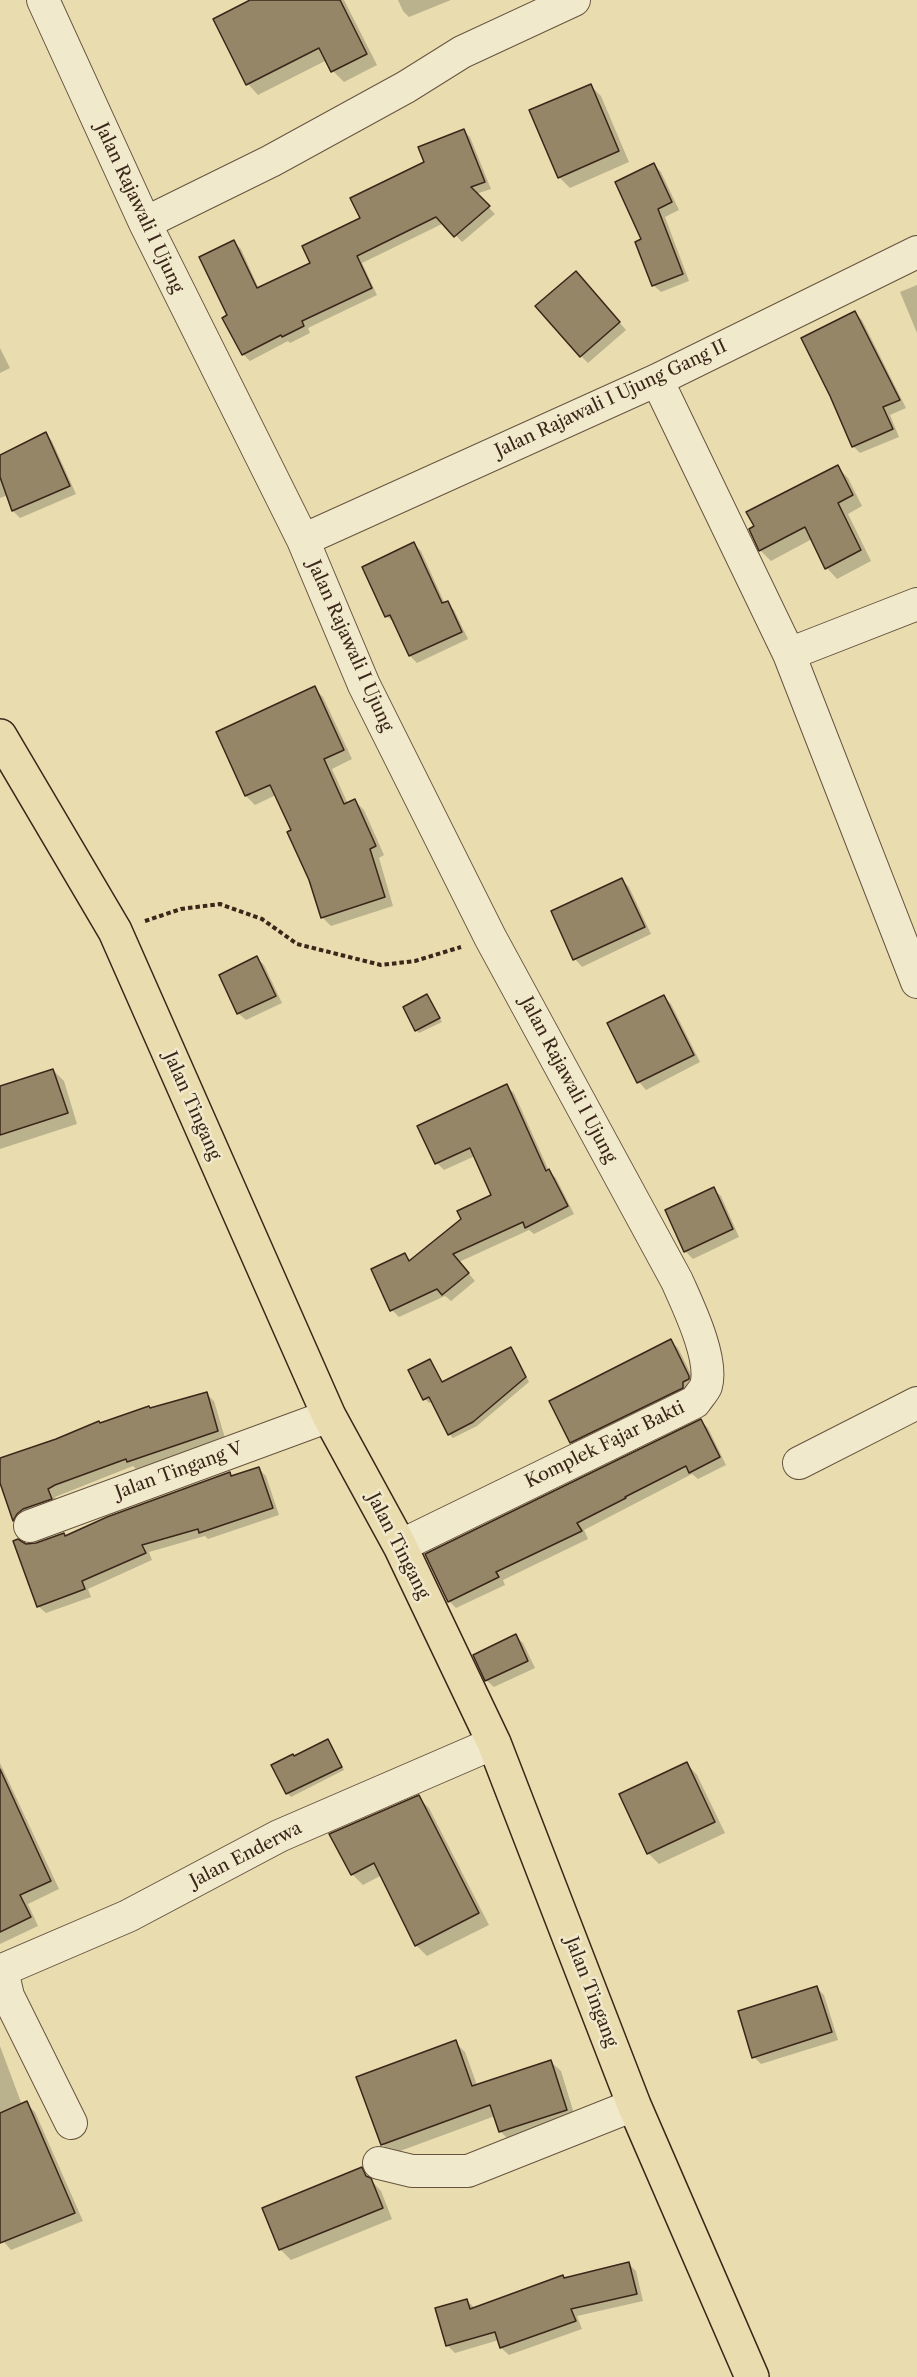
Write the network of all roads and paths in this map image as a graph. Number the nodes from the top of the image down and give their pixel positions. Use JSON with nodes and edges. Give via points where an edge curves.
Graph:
{"nodes":[{"id":1,"x":42,"y":0,"type":"edge"},
{"id":2,"x":574,"y":0,"type":"edge"},
{"id":3,"x":145,"y":223,"type":"junction"},
{"id":4,"x":917,"y":252,"type":"edge"},
{"id":5,"x":657,"y":380,"type":"junction"},
{"id":6,"x":303,"y":540,"type":"junction"},
{"id":7,"x":917,"y":604,"type":"edge"},
{"id":8,"x":789,"y":654,"type":"junction"},
{"id":9,"x":0,"y":736,"type":"edge"},
{"id":10,"x":115,"y":931,"type":"junction"},
{"id":11,"x":490,"y":937,"type":"junction"},
{"id":12,"x":917,"y":982,"type":"edge"},
{"id":13,"x":677,"y":1281,"type":"joint"},
{"id":14,"x":917,"y":1403,"type":"edge"},
{"id":15,"x":329,"y":1416,"type":"junction"},
{"id":16,"x":799,"y":1463,"type":"dead end"},
{"id":17,"x":30,"y":1526,"type":"dead end"},
{"id":18,"x":400,"y":1546,"type":"junction"},
{"id":19,"x":494,"y":1743,"type":"junction"},
{"id":20,"x":1,"y":1971,"type":"edge"},
{"id":21,"x":634,"y":2105,"type":"junction"},
{"id":22,"x":71,"y":2123,"type":"dead end"},
{"id":23,"x":380,"y":2163,"type":"dead end"},
{"id":24,"x":752,"y":2377,"type":"edge"}],
"edges":[{"from":1,"to":3,"type":"street","name":"Jalan Rajawali I Ujung"},
{"from":2,"to":3,"type":"street","via":[[462,52],[271,161]]},
{"from":3,"to":6,"type":"street","name":"Jalan Rajawali I Ujung"},
{"from":4,"to":5,"type":"street","name":"Jalan Rajawali I Ujung Gang II"},
{"from":5,"to":6,"type":"street","name":"Jalan Rajawali I Ujung Gang II"},
{"from":5,"to":8,"type":"street"},
{"from":6,"to":11,"type":"street","name":"Jalan Rajawali I Ujung","via":[[364,685]]},
{"from":7,"to":8,"type":"street"},
{"from":8,"to":12,"type":"street"},
{"from":9,"to":10,"type":"main road","name":"Jalan Tingang"},
{"from":10,"to":11,"type":"path","via":[[181,909],[220,904],[262,919],[297,944],[381,965],[415,962]]},
{"from":10,"to":15,"type":"main road","name":"Jalan Tingang"},
{"from":11,"to":13,"type":"street","name":"Jalan Rajawali I Ujung"},
{"from":13,"to":18,"type":"street","name":"Komplek Fajar Bakti","via":[[699,1326],[706,1366],[706,1386],[695,1401]]},
{"from":14,"to":16,"type":"street"},
{"from":15,"to":17,"type":"street","name":"Jalan Tingang V"},
{"from":15,"to":18,"type":"main road","name":"Jalan Tingang"},
{"from":18,"to":19,"type":"main road","name":"Jalan Tingang"},
{"from":19,"to":20,"type":"street","name":"Jalan Enderwa","via":[[279,1836],[128,1916]]},
{"from":19,"to":21,"type":"main road","name":"Jalan Tingang"},
{"from":20,"to":22,"type":"street","via":[[8,1996]]},
{"from":21,"to":23,"type":"street","via":[[468,2171],[412,2171]]},
{"from":21,"to":24,"type":"main road","name":"Jalan Tingang"}]}
